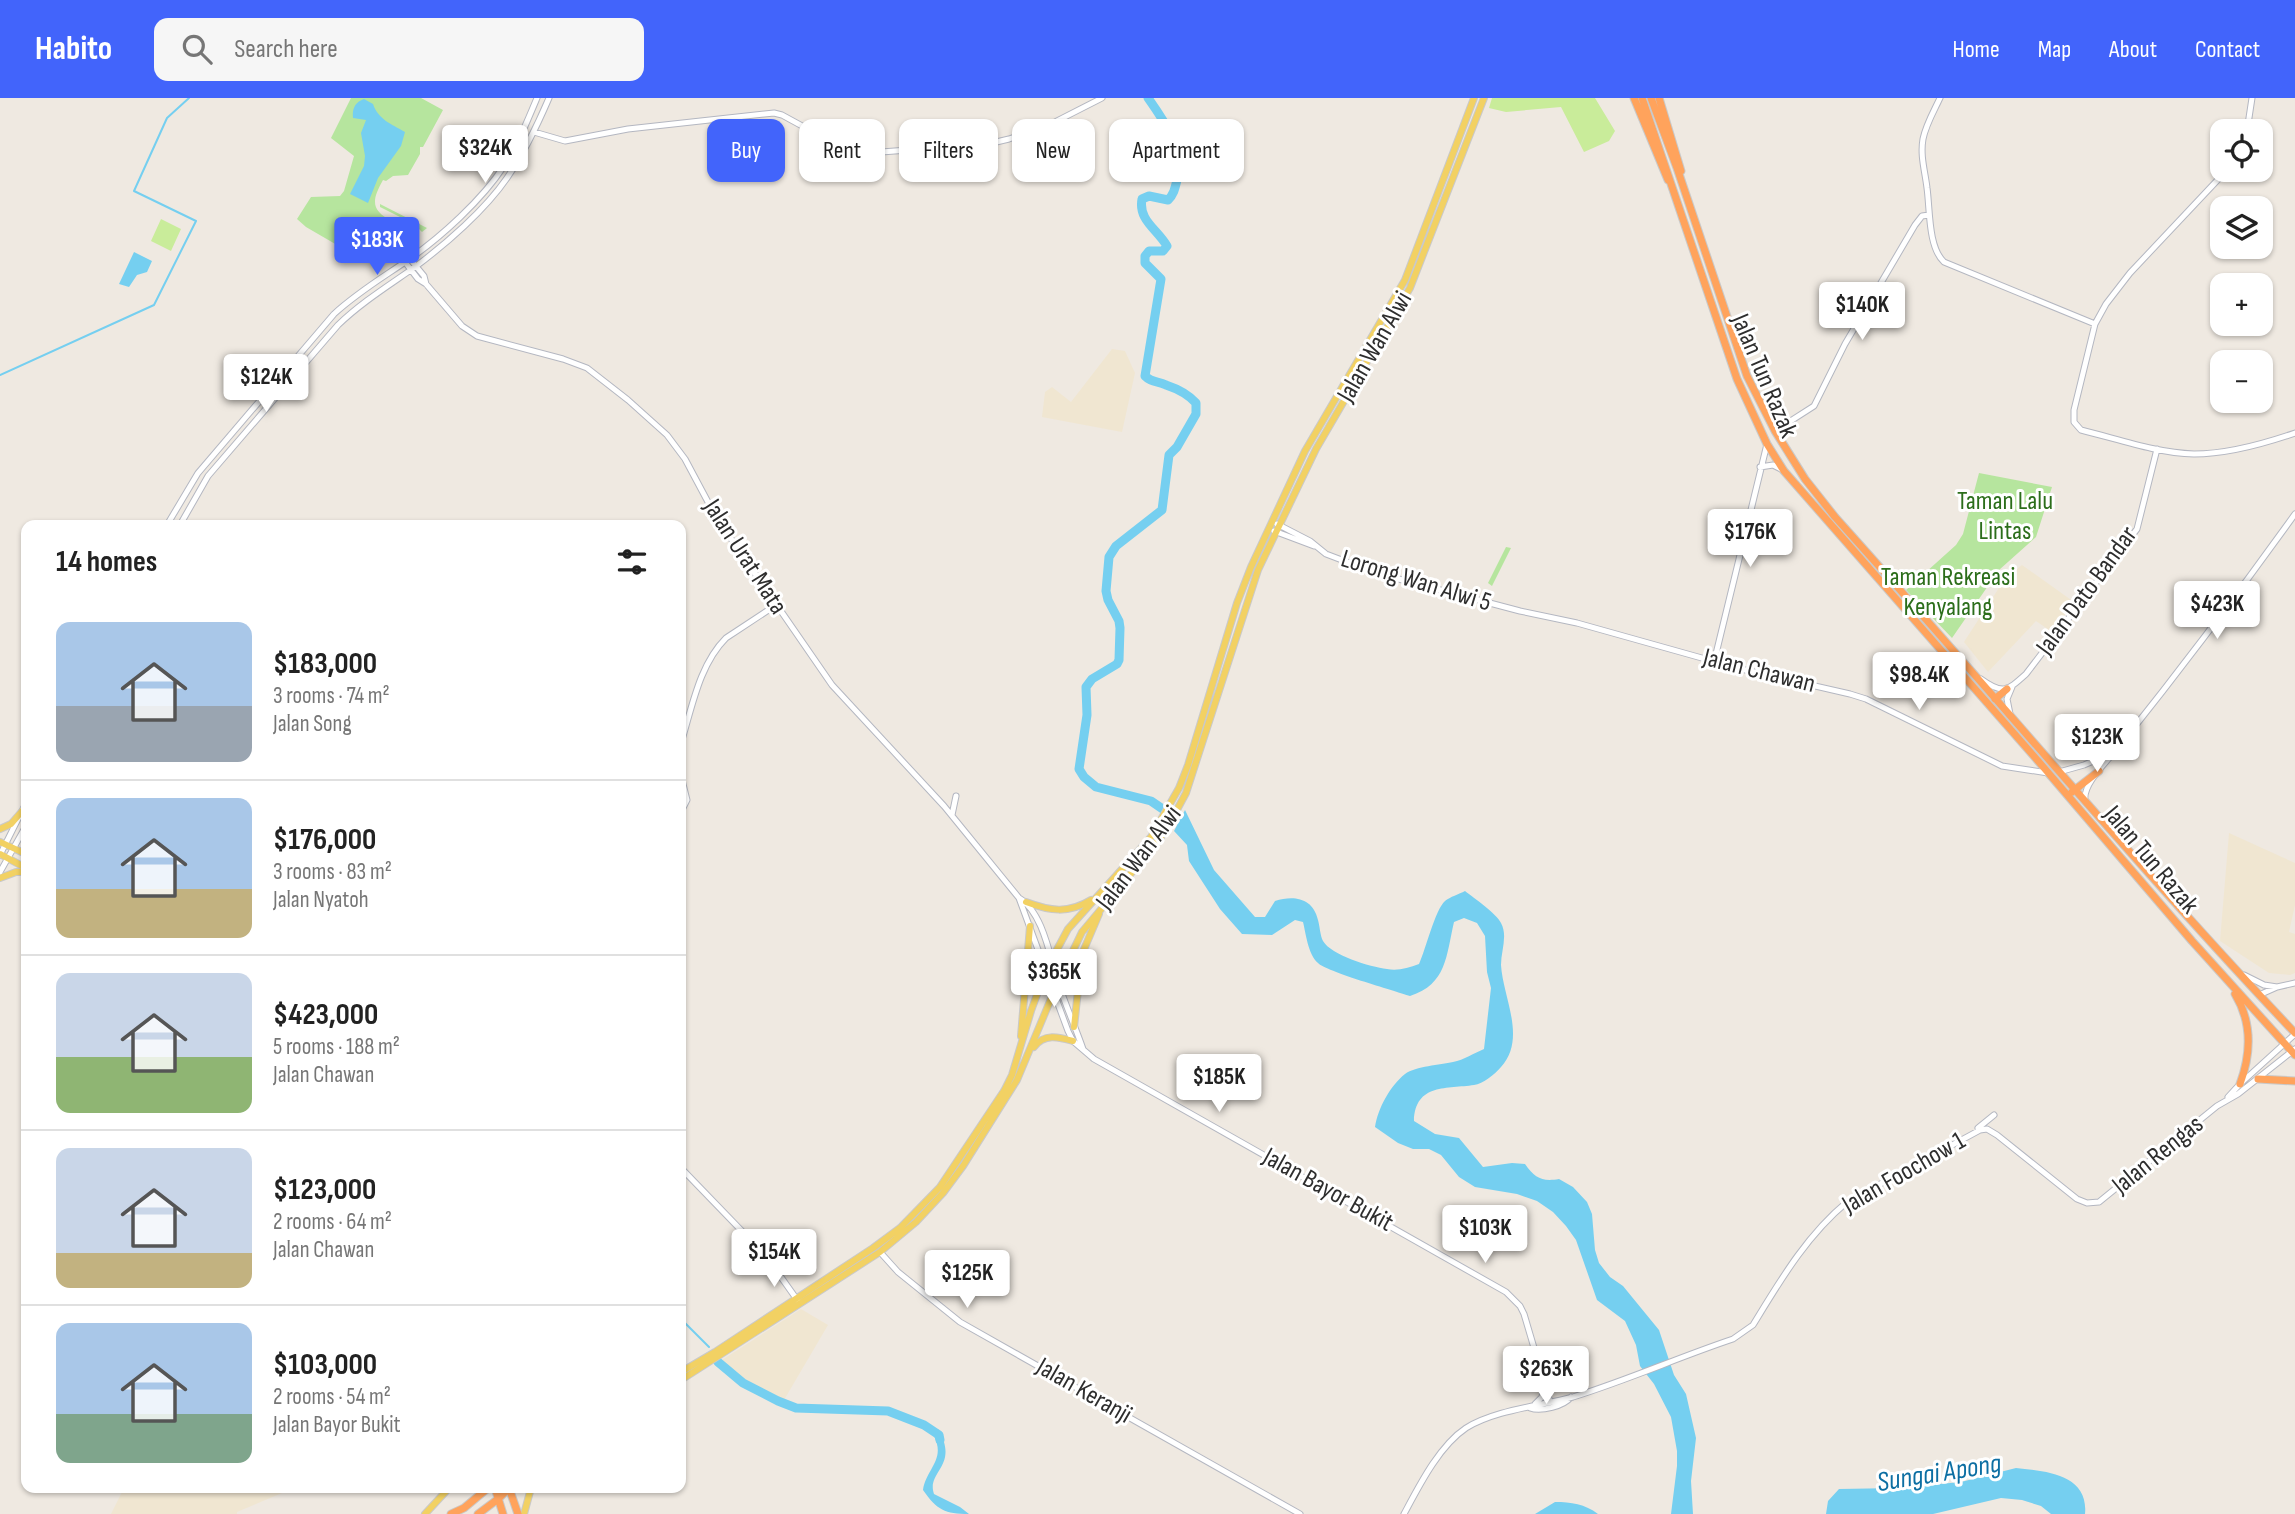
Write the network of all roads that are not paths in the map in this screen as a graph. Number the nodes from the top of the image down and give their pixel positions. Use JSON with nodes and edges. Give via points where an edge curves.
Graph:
{"nodes":[{"id":1,"x":537,"y":98,"type":"edge"},
{"id":2,"x":549,"y":98,"type":"edge"},
{"id":3,"x":1102,"y":98,"type":"edge"},
{"id":4,"x":1474,"y":98,"type":"edge"},
{"id":5,"x":1484,"y":98,"type":"edge"},
{"id":6,"x":1634,"y":98,"type":"edge"},
{"id":7,"x":1642,"y":98,"type":"edge"},
{"id":8,"x":1651,"y":98,"type":"edge"},
{"id":9,"x":1659,"y":98,"type":"edge"},
{"id":10,"x":1940,"y":98,"type":"edge"},
{"id":11,"x":2252,"y":98,"type":"edge"},
{"id":12,"x":2249,"y":119,"type":"edge"},
{"id":13,"x":534,"y":132,"type":"junction"},
{"id":14,"x":2216,"y":182,"type":"edge"},
{"id":15,"x":1674,"y":189,"type":"junction"},
{"id":16,"x":1684,"y":189,"type":"junction"},
{"id":17,"x":1928,"y":197,"type":"junction"},
{"id":18,"x":1929,"y":217,"type":"junction"},
{"id":19,"x":1918,"y":221,"type":"junction"},
{"id":20,"x":408,"y":260,"type":"junction"},
{"id":21,"x":413,"y":268,"type":"junction"},
{"id":22,"x":2095,"y":324,"type":"junction"},
{"id":23,"x":1775,"y":431,"type":"junction"},
{"id":24,"x":2295,"y":433,"type":"edge"},
{"id":25,"x":1767,"y":444,"type":"junction"},
{"id":26,"x":2157,"y":449,"type":"junction"},
{"id":27,"x":1760,"y":467,"type":"junction"},
{"id":28,"x":1784,"y":471,"type":"junction"},
{"id":29,"x":2295,"y":514,"type":"edge"},
{"id":30,"x":170,"y":520,"type":"edge"},
{"id":31,"x":183,"y":520,"type":"edge"},
{"id":32,"x":1272,"y":521,"type":"junction"},
{"id":33,"x":1268,"y":529,"type":"junction"},
{"id":34,"x":1278,"y":529,"type":"junction"},
{"id":35,"x":776,"y":605,"type":"junction"},
{"id":36,"x":1520,"y":611,"type":"joint"},
{"id":37,"x":1714,"y":662,"type":"junction"},
{"id":38,"x":1972,"y":673,"type":"junction"},
{"id":39,"x":2014,"y":685,"type":"junction"},
{"id":40,"x":2007,"y":690,"type":"junction"},
{"id":41,"x":1996,"y":699,"type":"junction"},
{"id":42,"x":2011,"y":717,"type":"junction"},
{"id":43,"x":686,"y":727,"type":"edge"},
{"id":44,"x":2117,"y":750,"type":"junction"},
{"id":45,"x":2029,"y":752,"type":"junction"},
{"id":46,"x":2097,"y":760,"type":"junction"},
{"id":47,"x":2039,"y":762,"type":"junction"},
{"id":48,"x":2100,"y":769,"type":"junction"},
{"id":49,"x":2028,"y":770,"type":"junction"},
{"id":50,"x":2059,"y":772,"type":"junction"},
{"id":51,"x":2048,"y":773,"type":"junction"},
{"id":52,"x":2063,"y":790,"type":"junction"},
{"id":53,"x":2076,"y":790,"type":"junction"},
{"id":54,"x":956,"y":796,"type":"dead end"},
{"id":55,"x":2085,"y":802,"type":"junction"},
{"id":56,"x":21,"y":811,"type":"edge"},
{"id":57,"x":21,"y":813,"type":"edge"},
{"id":58,"x":951,"y":815,"type":"junction"},
{"id":59,"x":0,"y":829,"type":"edge"},
{"id":60,"x":21,"y":836,"type":"edge"},
{"id":61,"x":3,"y":843,"type":"edge"},
{"id":62,"x":15,"y":849,"type":"junction"},
{"id":63,"x":21,"y":852,"type":"edge"},
{"id":64,"x":0,"y":854,"type":"edge"},
{"id":65,"x":9,"y":859,"type":"junction"},
{"id":66,"x":21,"y":867,"type":"edge"},
{"id":67,"x":21,"y":871,"type":"edge"},
{"id":68,"x":0,"y":872,"type":"edge"},
{"id":69,"x":0,"y":878,"type":"edge"},
{"id":70,"x":1097,"y":897,"type":"junction"},
{"id":71,"x":1023,"y":900,"type":"junction"},
{"id":72,"x":1103,"y":906,"type":"junction"},
{"id":73,"x":1030,"y":926,"type":"junction"},
{"id":74,"x":1051,"y":959,"type":"junction"},
{"id":75,"x":2231,"y":966,"type":"junction"},
{"id":76,"x":1046,"y":970,"type":"junction"},
{"id":77,"x":2228,"y":980,"type":"junction"},
{"id":78,"x":1058,"y":982,"type":"junction"},
{"id":79,"x":2295,"y":983,"type":"edge"},
{"id":80,"x":2277,"y":987,"type":"junction"},
{"id":81,"x":1053,"y":993,"type":"junction"},
{"id":82,"x":2259,"y":995,"type":"junction"},
{"id":83,"x":1074,"y":1027,"type":"junction"},
{"id":84,"x":2295,"y":1033,"type":"edge"},
{"id":85,"x":1021,"y":1041,"type":"junction"},
{"id":86,"x":1073,"y":1041,"type":"junction"},
{"id":87,"x":2285,"y":1044,"type":"junction"},
{"id":88,"x":1083,"y":1049,"type":"junction"},
{"id":89,"x":2294,"y":1052,"type":"edge"},
{"id":90,"x":1024,"y":1063,"type":"junction"},
{"id":91,"x":2258,"y":1079,"type":"junction"},
{"id":92,"x":2295,"y":1081,"type":"edge"},
{"id":93,"x":2239,"y":1084,"type":"junction"},
{"id":94,"x":2227,"y":1100,"type":"junction"},
{"id":95,"x":1994,"y":1115,"type":"dead end"},
{"id":96,"x":1987,"y":1129,"type":"joint"},
{"id":97,"x":1974,"y":1133,"type":"junction"},
{"id":98,"x":686,"y":1173,"type":"edge"},
{"id":99,"x":880,"y":1252,"type":"junction"},
{"id":100,"x":798,"y":1301,"type":"junction"},
{"id":101,"x":714,"y":1356,"type":"junction"},
{"id":102,"x":686,"y":1370,"type":"edge"},
{"id":103,"x":686,"y":1376,"type":"edge"},
{"id":104,"x":1545,"y":1384,"type":"junction"},
{"id":105,"x":1570,"y":1397,"type":"junction"},
{"id":106,"x":1550,"y":1402,"type":"junction"},
{"id":107,"x":1531,"y":1407,"type":"junction"},
{"id":108,"x":444,"y":1493,"type":"edge"},
{"id":109,"x":482,"y":1493,"type":"edge"},
{"id":110,"x":497,"y":1493,"type":"edge"},
{"id":111,"x":504,"y":1493,"type":"edge"},
{"id":112,"x":511,"y":1493,"type":"edge"},
{"id":113,"x":530,"y":1493,"type":"edge"},
{"id":114,"x":499,"y":1499,"type":"junction"},
{"id":115,"x":425,"y":1514,"type":"edge"},
{"id":116,"x":451,"y":1514,"type":"edge"},
{"id":117,"x":478,"y":1514,"type":"edge"},
{"id":118,"x":503,"y":1514,"type":"edge"},
{"id":119,"x":518,"y":1514,"type":"edge"},
{"id":120,"x":524,"y":1514,"type":"edge"},
{"id":121,"x":1300,"y":1514,"type":"edge"},
{"id":122,"x":1404,"y":1514,"type":"edge"}],
"edges":[{"from":1,"to":20,"type":"street","via":[[522,135],[491,183]]},
{"from":2,"to":13,"type":"street"},
{"from":3,"to":13,"type":"street","via":[[1049,125],[988,144],[869,153],[848,152],[774,113],[628,129],[565,141]]},
{"from":4,"to":32,"type":"main road","name":"Jalan Wan Alwi","via":[[1405,280],[1327,412]]},
{"from":5,"to":34,"type":"main road","name":"Jalan Wan Alwi","via":[[1410,288],[1316,449]]},
{"from":6,"to":15,"type":"highway"},
{"from":7,"to":15,"type":"highway","name":"Jalan Tun Razak"},
{"from":8,"to":16,"type":"highway","name":"Jalan Tun Razak"},
{"from":9,"to":16,"type":"highway"},
{"from":10,"to":17,"type":"street","via":[[1923,144]]},
{"from":11,"to":12,"type":"street"},
{"from":13,"to":21,"type":"street","via":[[495,193]]},
{"from":14,"to":22,"type":"street","via":[[2130,274]]},
{"from":15,"to":25,"type":"highway","name":"Jalan Tun Razak","via":[[1737,380]]},
{"from":16,"to":23,"type":"highway","name":"Jalan Tun Razak","via":[[1746,376]]},
{"from":17,"to":18,"type":"street"},
{"from":17,"to":19,"type":"street"},
{"from":18,"to":19,"type":"street"},
{"from":18,"to":22,"type":"street","via":[[1944,262]]},
{"from":19,"to":23,"type":"street","via":[[1845,344],[1816,403]]},
{"from":20,"to":21,"type":"street","name":"Jalan Urat Mata"},
{"from":20,"to":30,"type":"street","via":[[334,314],[198,473]]},
{"from":21,"to":31,"type":"street","via":[[358,305],[338,325],[208,476]]},
{"from":21,"to":35,"type":"street","name":"Jalan Urat Mata","via":[[418,279],[471,333],[579,364],[651,420],[680,451],[716,517]]},
{"from":22,"to":26,"type":"street","via":[[2074,422],[2081,430]]},
{"from":23,"to":38,"type":"highway","name":"Jalan Tun Razak","via":[[1835,517]]},
{"from":24,"to":26,"type":"street","via":[[2209,453]]},
{"from":25,"to":27,"type":"street"},
{"from":25,"to":28,"type":"highway","name":"Jalan Tun Razak"},
{"from":26,"to":39,"type":"street","name":"Jalan Dato Bandar","via":[[2137,529]]},
{"from":27,"to":28,"type":"street","via":[[1773,465]]},
{"from":27,"to":37,"type":"street"},
{"from":28,"to":45,"type":"highway","name":"Jalan Tun Razak"},
{"from":29,"to":44,"type":"street"},
{"from":32,"to":33,"type":"main road","name":"Jalan Wan Alwi"},
{"from":32,"to":34,"type":"street","name":"Lorong Wan Alwi 5"},
{"from":33,"to":34,"type":"street","name":"Lorong Wan Alwi 5"},
{"from":33,"to":70,"type":"main road","name":"Jalan Wan Alwi","via":[[1237,603],[1179,788],[1151,837]]},
{"from":34,"to":36,"type":"street","name":"Lorong Wan Alwi 5","via":[[1376,573]]},
{"from":34,"to":72,"type":"main road","name":"Jalan Wan Alwi","via":[[1258,569],[1186,793],[1166,830]]},
{"from":35,"to":43,"type":"street","via":[[720,645],[701,679]]},
{"from":35,"to":58,"type":"street","name":"Jalan Urat Mata","via":[[832,685]]},
{"from":36,"to":37,"type":"street","name":"Jalan Chawan"},
{"from":37,"to":49,"type":"street","name":"Jalan Chawan","via":[[1866,699],[2003,766]]},
{"from":38,"to":40,"type":"street","via":[[1995,690]]},
{"from":38,"to":41,"type":"highway","name":"Jalan Tun Razak"},
{"from":39,"to":40,"type":"street","name":"Jalan Dato Bandar"},
{"from":39,"to":42,"type":"street","via":[[2007,699]]},
{"from":40,"to":41,"type":"highway"},
{"from":41,"to":42,"type":"highway","name":"Jalan Tun Razak"},
{"from":41,"to":47,"type":"highway","via":[[1995,705]]},
{"from":42,"to":50,"type":"highway","name":"Jalan Tun Razak"},
{"from":44,"to":46,"type":"street"},
{"from":44,"to":48,"type":"street"},
{"from":45,"to":47,"type":"highway","name":"Jalan Tun Razak"},
{"from":45,"to":49,"type":"street"},
{"from":46,"to":48,"type":"street","via":[[2102,762]]},
{"from":46,"to":50,"type":"street"},
{"from":47,"to":51,"type":"highway","name":"Jalan Tun Razak"},
{"from":48,"to":53,"type":"highway"},
{"from":48,"to":55,"type":"street","via":[[2085,792]]},
{"from":49,"to":51,"type":"street","name":"Jalan Chawan"},
{"from":50,"to":53,"type":"highway","name":"Jalan Tun Razak"},
{"from":51,"to":52,"type":"highway","name":"Jalan Tun Razak"},
{"from":52,"to":53,"type":"highway"},
{"from":52,"to":77,"type":"highway","name":"Jalan Tun Razak"},
{"from":53,"to":55,"type":"highway","name":"Jalan Tun Razak"},
{"from":54,"to":58,"type":"street"},
{"from":55,"to":75,"type":"highway","name":"Jalan Tun Razak"},
{"from":56,"to":59,"type":"main road"},
{"from":57,"to":61,"type":"street"},
{"from":58,"to":71,"type":"street","name":"Jalan Urat Mata"},
{"from":60,"to":62,"type":"street"},
{"from":61,"to":62,"type":"main road"},
{"from":61,"to":64,"type":"street"},
{"from":62,"to":63,"type":"main road"},
{"from":62,"to":65,"type":"street"},
{"from":64,"to":65,"type":"main road"},
{"from":65,"to":66,"type":"main road"},
{"from":65,"to":68,"type":"street"},
{"from":67,"to":69,"type":"main road"},
{"from":70,"to":71,"type":"main road","via":[[1060,911]]},
{"from":70,"to":74,"type":"main road","name":"Jalan Wan Alwi","via":[[1068,929]]},
{"from":71,"to":73,"type":"street"},
{"from":71,"to":74,"type":"street","via":[[1039,923]]},
{"from":72,"to":78,"type":"main road","name":"Jalan Wan Alwi","via":[[1082,932]]},
{"from":72,"to":83,"type":"main road","via":[[1082,954]]},
{"from":73,"to":76,"type":"street"},
{"from":73,"to":85,"type":"main road"},
{"from":74,"to":76,"type":"main road","name":"Jalan Wan Alwi"},
{"from":74,"to":78,"type":"street"},
{"from":75,"to":80,"type":"street","via":[[2253,981]]},
{"from":75,"to":82,"type":"highway","name":"Jalan Tun Razak"},
{"from":76,"to":81,"type":"street"},
{"from":76,"to":85,"type":"main road","name":"Jalan Wan Alwi"},
{"from":77,"to":87,"type":"highway","name":"Jalan Tun Razak"},
{"from":77,"to":93,"type":"highway","via":[[2246,1020],[2248,1052]]},
{"from":78,"to":81,"type":"main road","name":"Jalan Wan Alwi"},
{"from":78,"to":83,"type":"street"},
{"from":79,"to":80,"type":"street"},
{"from":80,"to":82,"type":"street"},
{"from":81,"to":86,"type":"street"},
{"from":81,"to":90,"type":"main road","name":"Jalan Wan Alwi"},
{"from":82,"to":84,"type":"highway","name":"Jalan Tun Razak"},
{"from":83,"to":88,"type":"street"},
{"from":84,"to":87,"type":"street","name":"Jalan Rengas"},
{"from":85,"to":100,"type":"main road","name":"Jalan Wan Alwi","via":[[1004,1091],[924,1205],[888,1237]]},
{"from":86,"to":88,"type":"street","name":"Jalan Bayor Bukit"},
{"from":86,"to":90,"type":"main road","via":[[1044,1038]]},
{"from":87,"to":89,"type":"highway","name":"Jalan Tun Razak"},
{"from":87,"to":93,"type":"street","name":"Jalan Rengas"},
{"from":88,"to":104,"type":"street","name":"Jalan Bayor Bukit","via":[[1506,1292],[1524,1314]]},
{"from":89,"to":91,"type":"street","name":"Jalan Rengas"},
{"from":90,"to":99,"type":"main road","name":"Jalan Wan Alwi","via":[[955,1178],[916,1222]]},
{"from":91,"to":92,"type":"highway"},
{"from":91,"to":94,"type":"street","name":"Jalan Rengas"},
{"from":93,"to":94,"type":"street","name":"Jalan Rengas"},
{"from":94,"to":96,"type":"street","name":"Jalan Rengas","via":[[2109,1196],[2094,1203],[2069,1194]]},
{"from":95,"to":97,"type":"street"},
{"from":96,"to":97,"type":"street","name":"Jalan Foochow 1"},
{"from":97,"to":105,"type":"street","name":"Jalan Foochow 1","via":[[1847,1202],[1815,1232],[1747,1331],[1631,1378]]},
{"from":98,"to":100,"type":"street","via":[[766,1256]]},
{"from":99,"to":100,"type":"main road","name":"Jalan Wan Alwi"},
{"from":99,"to":121,"type":"street","name":"Jalan Keranji","via":[[960,1322]]},
{"from":100,"to":101,"type":"main road","name":"Jalan Wan Alwi"},
{"from":101,"to":102,"type":"main road","name":"Jalan Wan Alwi"},
{"from":101,"to":103,"type":"main road","name":"Jalan Wan Alwi"},
{"from":104,"to":105,"type":"street","via":[[1555,1396]]},
{"from":104,"to":106,"type":"street","name":"Jalan Bayor Bukit"},
{"from":104,"to":107,"type":"street","via":[[1542,1397]]},
{"from":105,"to":106,"type":"street"},
{"from":105,"to":107,"type":"street","via":[[1563,1404]]},
{"from":106,"to":107,"type":"street"},
{"from":107,"to":122,"type":"street","via":[[1465,1429],[1438,1456]]},
{"from":108,"to":115,"type":"main road"},
{"from":109,"to":116,"type":"highway"},
{"from":110,"to":114,"type":"highway"},
{"from":111,"to":114,"type":"highway"},
{"from":112,"to":119,"type":"highway"},
{"from":113,"to":120,"type":"main road"},
{"from":114,"to":117,"type":"highway"},
{"from":114,"to":118,"type":"highway"}]}
